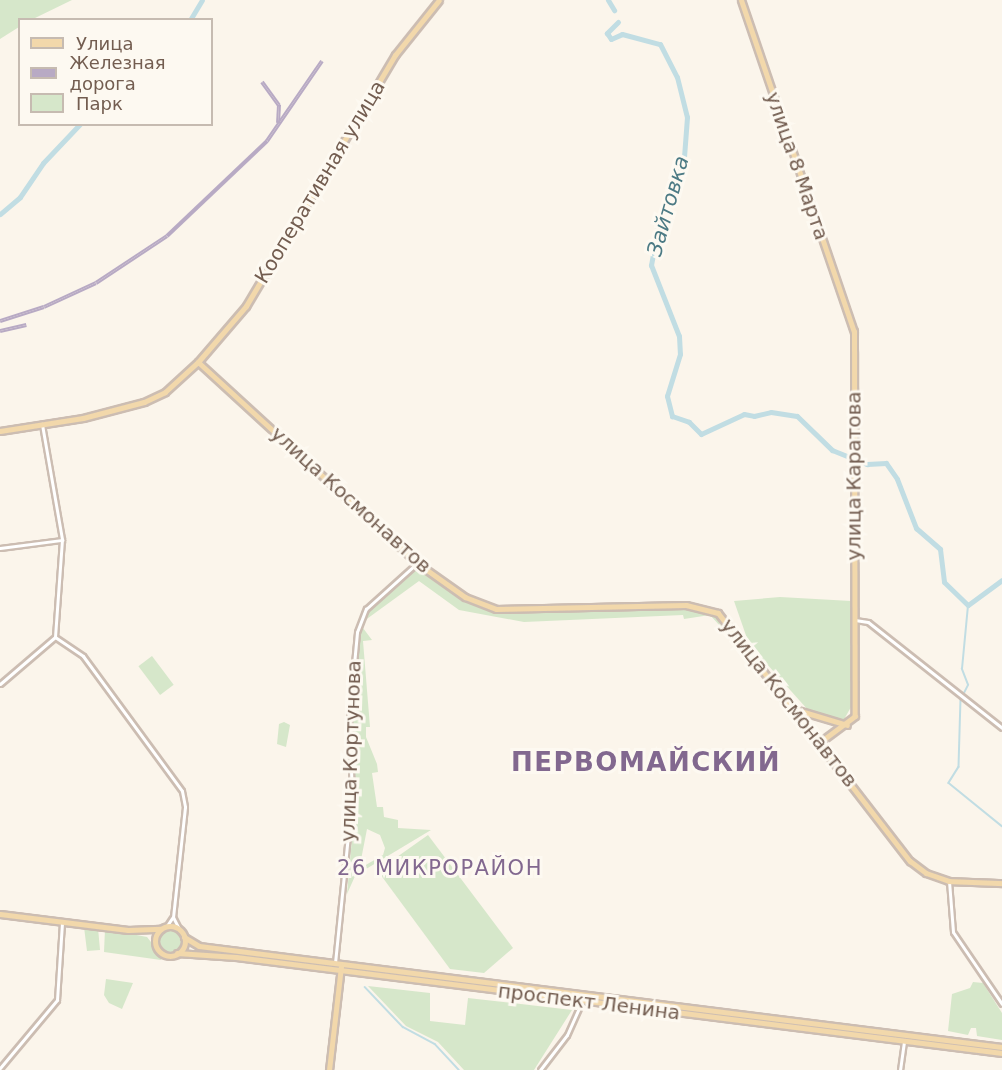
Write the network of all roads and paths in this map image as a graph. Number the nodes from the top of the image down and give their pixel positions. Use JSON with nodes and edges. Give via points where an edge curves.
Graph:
{"nodes":[{"id":1,"x":439,"y":0,"type":"edge"},
{"id":2,"x":741,"y":0,"type":"edge"},
{"id":3,"x":854,"y":331,"type":"joint"},
{"id":4,"x":198,"y":362,"type":"junction"},
{"id":5,"x":42,"y":424,"type":"junction"},
{"id":6,"x":0,"y":432,"type":"edge"},
{"id":7,"x":62,"y":540,"type":"junction"},
{"id":8,"x":0,"y":548,"type":"edge"},
{"id":9,"x":417,"y":563,"type":"junction"},
{"id":10,"x":855,"y":620,"type":"junction"},
{"id":11,"x":55,"y":637,"type":"junction"},
{"id":12,"x":0,"y":684,"type":"edge"},
{"id":13,"x":795,"y":709,"type":"junction"},
{"id":14,"x":847,"y":725,"type":"junction"},
{"id":15,"x":1002,"y":728,"type":"edge"},
{"id":16,"x":820,"y":742,"type":"junction"},
{"id":17,"x":949,"y":881,"type":"junction"},
{"id":18,"x":1002,"y":883,"type":"edge"},
{"id":19,"x":173,"y":911,"type":"junction"},
{"id":20,"x":0,"y":914,"type":"edge"},
{"id":21,"x":62,"y":922,"type":"junction"},
{"id":22,"x":163,"y":928,"type":"junction"},
{"id":23,"x":179,"y":929,"type":"junction"},
{"id":24,"x":128,"y":930,"type":"junction"},
{"id":25,"x":184,"y":937,"type":"junction"},
{"id":26,"x":156,"y":946,"type":"junction"},
{"id":27,"x":177,"y":953,"type":"junction"},
{"id":28,"x":338,"y":967,"type":"junction"},
{"id":29,"x":583,"y":998,"type":"junction"},
{"id":30,"x":1002,"y":1004,"type":"edge"},
{"id":31,"x":904,"y":1036,"type":"junction"},
{"id":32,"x":1002,"y":1047,"type":"edge"},
{"id":33,"x":1002,"y":1053,"type":"edge"},
{"id":34,"x":0,"y":1068,"type":"edge"},
{"id":35,"x":329,"y":1070,"type":"edge"},
{"id":36,"x":540,"y":1070,"type":"edge"},
{"id":37,"x":900,"y":1070,"type":"edge"}],
"edges":[{"from":1,"to":4,"type":"main road","name":"Кооперативная улица","via":[[395,55],[246,306]]},
{"from":2,"to":3,"type":"main road","name":"улица 8 Марта"},
{"from":3,"to":10,"type":"main road","name":"улица Каратова"},
{"from":4,"to":5,"type":"main road","name":"Кооперативная улица","via":[[155,398],[120,410]]},
{"from":4,"to":9,"type":"main road","name":"улица Космонавтов"},
{"from":5,"to":6,"type":"main road","name":"Кооперативная улица"},
{"from":5,"to":7,"type":"street"},
{"from":7,"to":8,"type":"street"},
{"from":7,"to":11,"type":"street"},
{"from":9,"to":13,"type":"main road","name":"улица Космонавтов","via":[[465,597],[496,609],[686,605],[711,609],[727,620]]},
{"from":9,"to":28,"type":"street","name":"улица Кортунова","via":[[366,609],[357,633],[349,717],[351,796]]},
{"from":10,"to":14,"type":"main road","name":"улица Каратова","via":[[856,706],[854,719]]},
{"from":10,"to":15,"type":"street","via":[[868,621]]},
{"from":11,"to":12,"type":"street"},
{"from":11,"to":19,"type":"street","via":[[83,656],[182,791],[185,807]]},
{"from":13,"to":14,"type":"main road"},
{"from":13,"to":16,"type":"main road","name":"улица Космонавтов"},
{"from":14,"to":16,"type":"main road"},
{"from":16,"to":17,"type":"main road","name":"улица Космонавтов","via":[[910,861],[926,873]]},
{"from":17,"to":18,"type":"main road","name":"улица Космонавтов"},
{"from":17,"to":30,"type":"street","via":[[955,935]]},
{"from":19,"to":22,"type":"street"},
{"from":19,"to":23,"type":"street"},
{"from":20,"to":21,"type":"main road"},
{"from":21,"to":24,"type":"main road"},
{"from":21,"to":34,"type":"street","via":[[57,1000]]},
{"from":22,"to":23,"type":"main road"},
{"from":22,"to":24,"type":"main road"},
{"from":22,"to":26,"type":"main road"},
{"from":23,"to":25,"type":"main road"},
{"from":24,"to":26,"type":"main road","via":[[145,935]]},
{"from":25,"to":27,"type":"main road"},
{"from":25,"to":28,"type":"main road","name":"проспект Ленина","via":[[199,946]]},
{"from":26,"to":27,"type":"main road","via":[[165,954]]},
{"from":27,"to":28,"type":"main road","name":"проспект Ленина"},
{"from":28,"to":29,"type":"main road","name":"проспект Ленина"},
{"from":28,"to":35,"type":"main road","name":"улица Кортунова"},
{"from":29,"to":31,"type":"main road","name":"проспект Ленина"},
{"from":29,"to":36,"type":"street","via":[[567,1035]]},
{"from":31,"to":32,"type":"main road","name":"проспект Ленина"},
{"from":31,"to":33,"type":"main road","name":"проспект Ленина"},
{"from":31,"to":37,"type":"street"}]}
